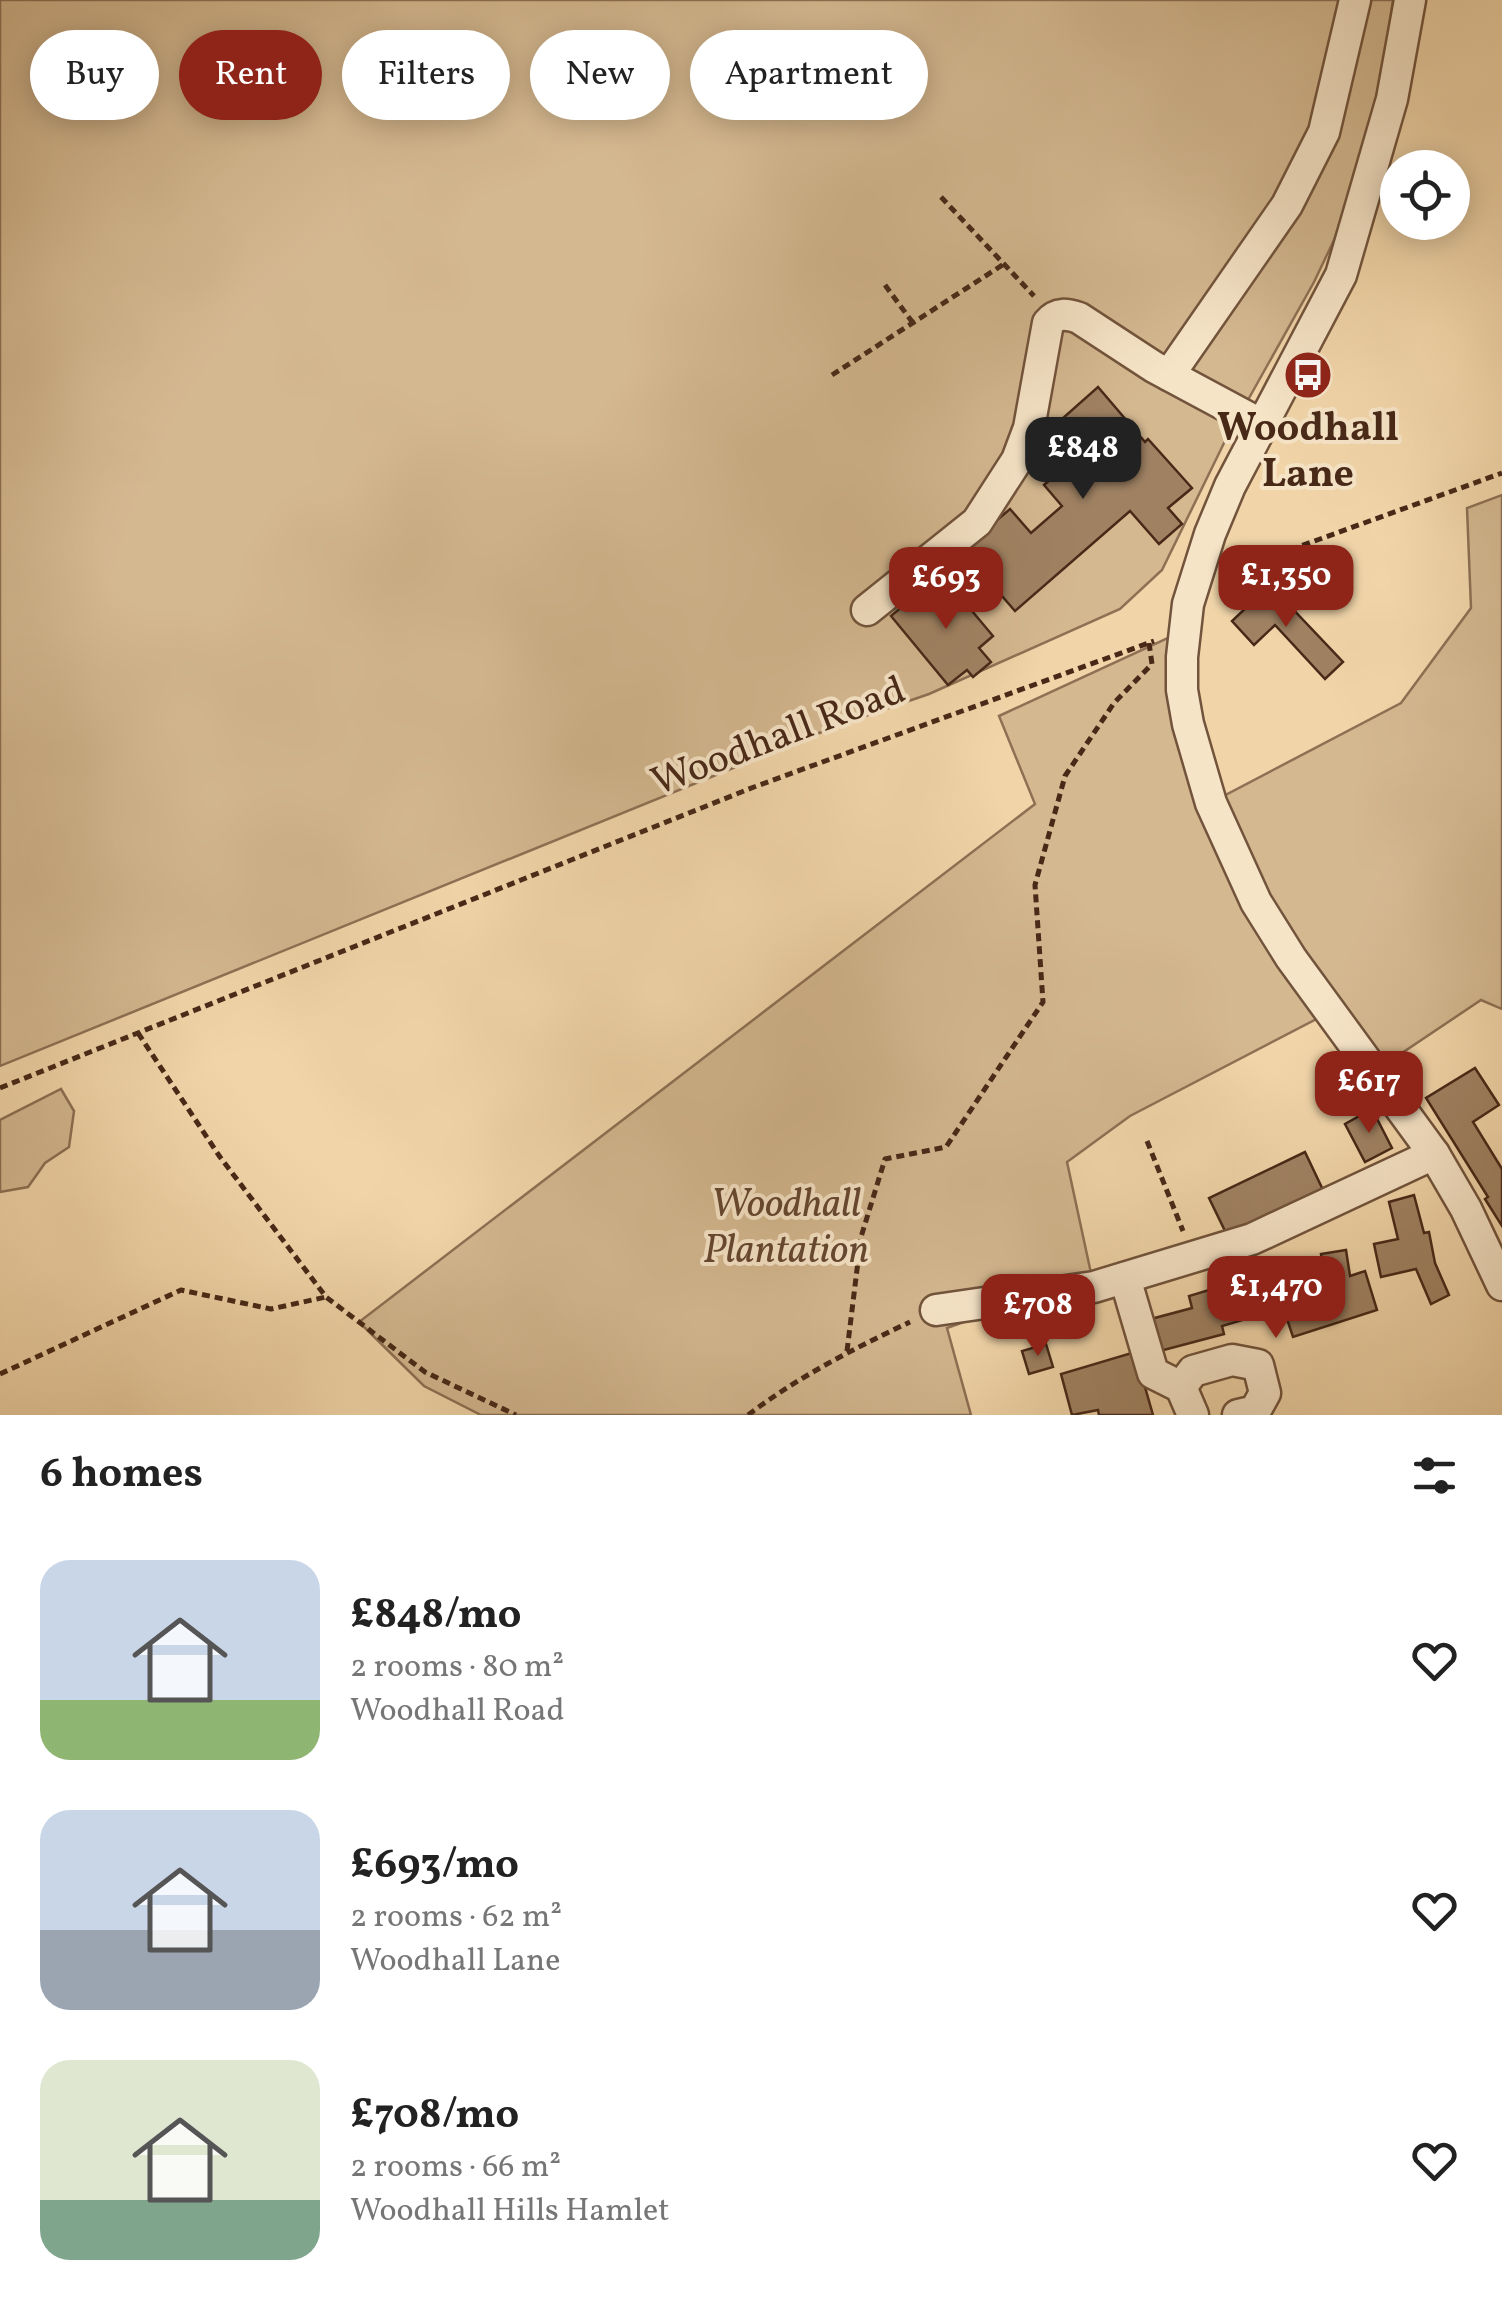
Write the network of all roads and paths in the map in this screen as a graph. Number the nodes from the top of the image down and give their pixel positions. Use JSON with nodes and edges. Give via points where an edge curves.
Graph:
{"nodes":[{"id":1,"x":1355,"y":0,"type":"edge"},
{"id":2,"x":1410,"y":0,"type":"edge"},
{"id":3,"x":941,"y":197,"type":"dead end"},
{"id":4,"x":1004,"y":264,"type":"junction"},
{"id":5,"x":886,"y":285,"type":"dead end"},
{"id":6,"x":1054,"y":316,"type":"junction"},
{"id":7,"x":913,"y":324,"type":"junction"},
{"id":8,"x":832,"y":375,"type":"dead end"},
{"id":9,"x":1168,"y":375,"type":"junction"},
{"id":10,"x":1262,"y":425,"type":"junction"},
{"id":11,"x":1502,"y":473,"type":"edge"},
{"id":12,"x":1196,"y":578,"type":"junction"},
{"id":13,"x":868,"y":610,"type":"dead end"},
{"id":14,"x":1185,"y":630,"type":"junction"},
{"id":15,"x":1149,"y":643,"type":"junction"},
{"id":16,"x":138,"y":1033,"type":"junction"},
{"id":17,"x":0,"y":1088,"type":"edge"},
{"id":18,"x":1147,"y":1142,"type":"dead end"},
{"id":19,"x":1434,"y":1154,"type":"junction"},
{"id":20,"x":1193,"y":1257,"type":"junction"},
{"id":21,"x":1125,"y":1278,"type":"junction"},
{"id":22,"x":1502,"y":1285,"type":"edge"},
{"id":23,"x":326,"y":1296,"type":"junction"},
{"id":24,"x":936,"y":1310,"type":"joint"},
{"id":25,"x":847,"y":1352,"type":"junction"},
{"id":26,"x":0,"y":1374,"type":"edge"},
{"id":27,"x":1181,"y":1386,"type":"junction"},
{"id":28,"x":516,"y":1415,"type":"edge"},
{"id":29,"x":748,"y":1415,"type":"edge"},
{"id":30,"x":1193,"y":1415,"type":"edge"},
{"id":31,"x":1238,"y":1415,"type":"edge"}],
"edges":[{"from":1,"to":9,"type":"street","via":[[1324,132],[1287,205]]},
{"from":2,"to":10,"type":"street","via":[[1392,99],[1342,275]]},
{"from":3,"to":4,"type":"path"},
{"from":4,"to":6,"type":"path"},
{"from":4,"to":7,"type":"path"},
{"from":5,"to":7,"type":"path"},
{"from":6,"to":9,"type":"street","via":[[1079,318]]},
{"from":6,"to":13,"type":"street","via":[[1018,460],[977,522]]},
{"from":7,"to":8,"type":"path"},
{"from":9,"to":10,"type":"street"},
{"from":10,"to":12,"type":"street","via":[[1216,518]]},
{"from":11,"to":12,"type":"path","via":[[1239,570]]},
{"from":12,"to":14,"type":"street"},
{"from":14,"to":15,"type":"path","name":"Woodhall Road"},
{"from":14,"to":19,"type":"street","via":[[1188,724],[1211,802],[1256,902]]},
{"from":15,"to":16,"type":"path","name":"Woodhall Road","via":[[754,787]]},
{"from":15,"to":25,"type":"path","via":[[1152,664],[1114,703],[1066,776],[1035,885],[1043,1002],[946,1147],[886,1159],[861,1236]]},
{"from":16,"to":17,"type":"path","name":"Woodhall Road"},
{"from":16,"to":23,"type":"path","via":[[220,1157]]},
{"from":18,"to":20,"type":"path"},
{"from":19,"to":20,"type":"street","via":[[1252,1239]]},
{"from":19,"to":22,"type":"street"},
{"from":20,"to":21,"type":"street"},
{"from":21,"to":24,"type":"street"},
{"from":21,"to":27,"type":"street","via":[[1153,1373]]},
{"from":23,"to":26,"type":"path","via":[[271,1309],[180,1290]]},
{"from":23,"to":28,"type":"path","via":[[425,1372]]},
{"from":24,"to":25,"type":"path"},
{"from":25,"to":29,"type":"path"},
{"from":27,"to":30,"type":"street"},
{"from":27,"to":31,"type":"street","via":[[1193,1371],[1232,1360],[1258,1365],[1264,1393],[1255,1411]]}]}
